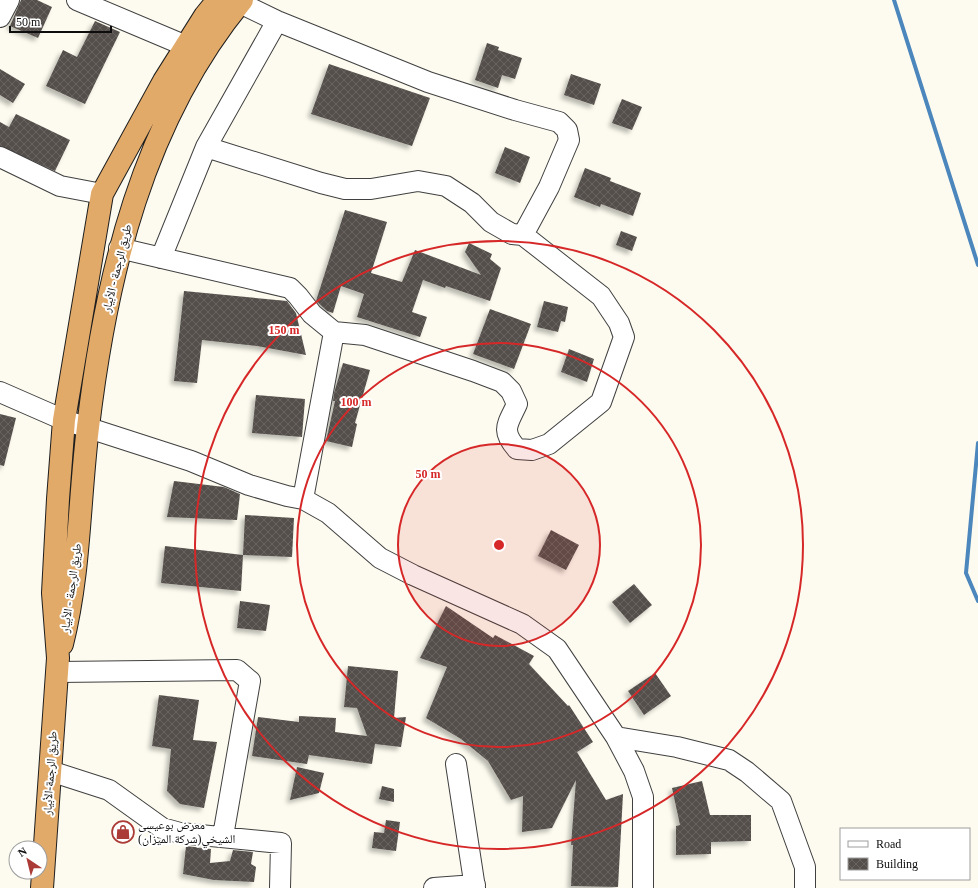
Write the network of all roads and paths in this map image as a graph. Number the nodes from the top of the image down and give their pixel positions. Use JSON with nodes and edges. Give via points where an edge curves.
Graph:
{"nodes":[{"id":1,"x":9,"y":0,"type":"edge"},
{"id":2,"x":77,"y":0,"type":"edge"},
{"id":3,"x":241,"y":1,"type":"edge"},
{"id":4,"x":212,"y":5,"type":"edge"},
{"id":5,"x":0,"y":18,"type":"edge"},
{"id":6,"x":277,"y":21,"type":"junction"},
{"id":7,"x":186,"y":46,"type":"junction"},
{"id":8,"x":206,"y":147,"type":"junction"},
{"id":9,"x":0,"y":157,"type":"edge"},
{"id":10,"x":102,"y":194,"type":"junction"},
{"id":11,"x":523,"y":235,"type":"junction"},
{"id":12,"x":119,"y":248,"type":"junction"},
{"id":13,"x":161,"y":258,"type":"junction"},
{"id":14,"x":334,"y":332,"type":"junction"},
{"id":15,"x":0,"y":392,"type":"edge"},
{"id":16,"x":64,"y":420,"type":"junction"},
{"id":17,"x":88,"y":427,"type":"junction"},
{"id":18,"x":303,"y":499,"type":"junction"},
{"id":19,"x":58,"y":665,"type":"junction"},
{"id":20,"x":616,"y":737,"type":"junction"},
{"id":21,"x":456,"y":764,"type":"dead end"},
{"id":22,"x":50,"y":771,"type":"junction"},
{"id":23,"x":223,"y":836,"type":"junction"},
{"id":24,"x":475,"y":886,"type":"edge"},
{"id":25,"x":42,"y":888,"type":"edge"},
{"id":26,"x":280,"y":888,"type":"edge"},
{"id":27,"x":434,"y":888,"type":"edge"},
{"id":28,"x":643,"y":888,"type":"edge"},
{"id":29,"x":805,"y":888,"type":"edge"}],
"edges":[{"from":1,"to":5,"type":"street"},
{"from":2,"to":7,"type":"street"},
{"from":3,"to":6,"type":"street"},
{"from":3,"to":12,"type":"highway","name":"طريق الرجمة - الأبيار","via":[[209,45],[173,108],[148,161]]},
{"from":4,"to":7,"type":"highway","name":"طريق الرجمة - الأبيار"},
{"from":6,"to":8,"type":"street"},
{"from":6,"to":11,"type":"street","via":[[428,82],[559,122],[567,130],[569,140],[549,186]]},
{"from":7,"to":10,"type":"highway","name":"طريق الرجمة - الأبيار"},
{"from":8,"to":11,"type":"street","via":[[345,189],[371,189],[418,181],[446,186],[472,203],[491,222],[512,234]]},
{"from":8,"to":13,"type":"street"},
{"from":9,"to":10,"type":"street","via":[[60,186]]},
{"from":10,"to":16,"type":"highway","name":"طريق الرجمة - الأبيار"},
{"from":11,"to":14,"type":"street","via":[[601,296],[619,323],[624,337],[601,402],[549,444],[532,450],[517,449],[508,438],[507,426],[517,404],[512,391],[502,382],[365,335]]},
{"from":12,"to":13,"type":"street"},
{"from":12,"to":17,"type":"highway","name":"طريق الرجمة - الأبيار","via":[[97,360]]},
{"from":13,"to":14,"type":"street","via":[[290,288],[312,314]]},
{"from":14,"to":18,"type":"street"},
{"from":15,"to":16,"type":"street"},
{"from":16,"to":17,"type":"street"},
{"from":16,"to":19,"type":"highway","name":"طريق الرجمة - الأبيار","via":[[53,593]]},
{"from":17,"to":18,"type":"street","via":[[191,460],[249,484]]},
{"from":17,"to":19,"type":"highway","name":"طريق الرجمة - الأبيار","via":[[71,603]]},
{"from":18,"to":20,"type":"street","via":[[328,513],[380,558],[522,624],[556,649]]},
{"from":19,"to":22,"type":"highway","name":"طريق الرجمة-الأبيار"},
{"from":19,"to":23,"type":"street","via":[[237,670],[250,681]]},
{"from":20,"to":28,"type":"street","via":[[634,771],[643,797]]},
{"from":20,"to":29,"type":"street","via":[[677,747],[729,760],[747,772],[781,801],[805,867]]},
{"from":21,"to":24,"type":"street"},
{"from":22,"to":23,"type":"street","via":[[109,790],[162,828],[180,833]]},
{"from":22,"to":25,"type":"highway","name":"طريق الرجمة-الأبيار"},
{"from":23,"to":26,"type":"street","via":[[281,843]]},
{"from":24,"to":27,"type":"street"}]}
